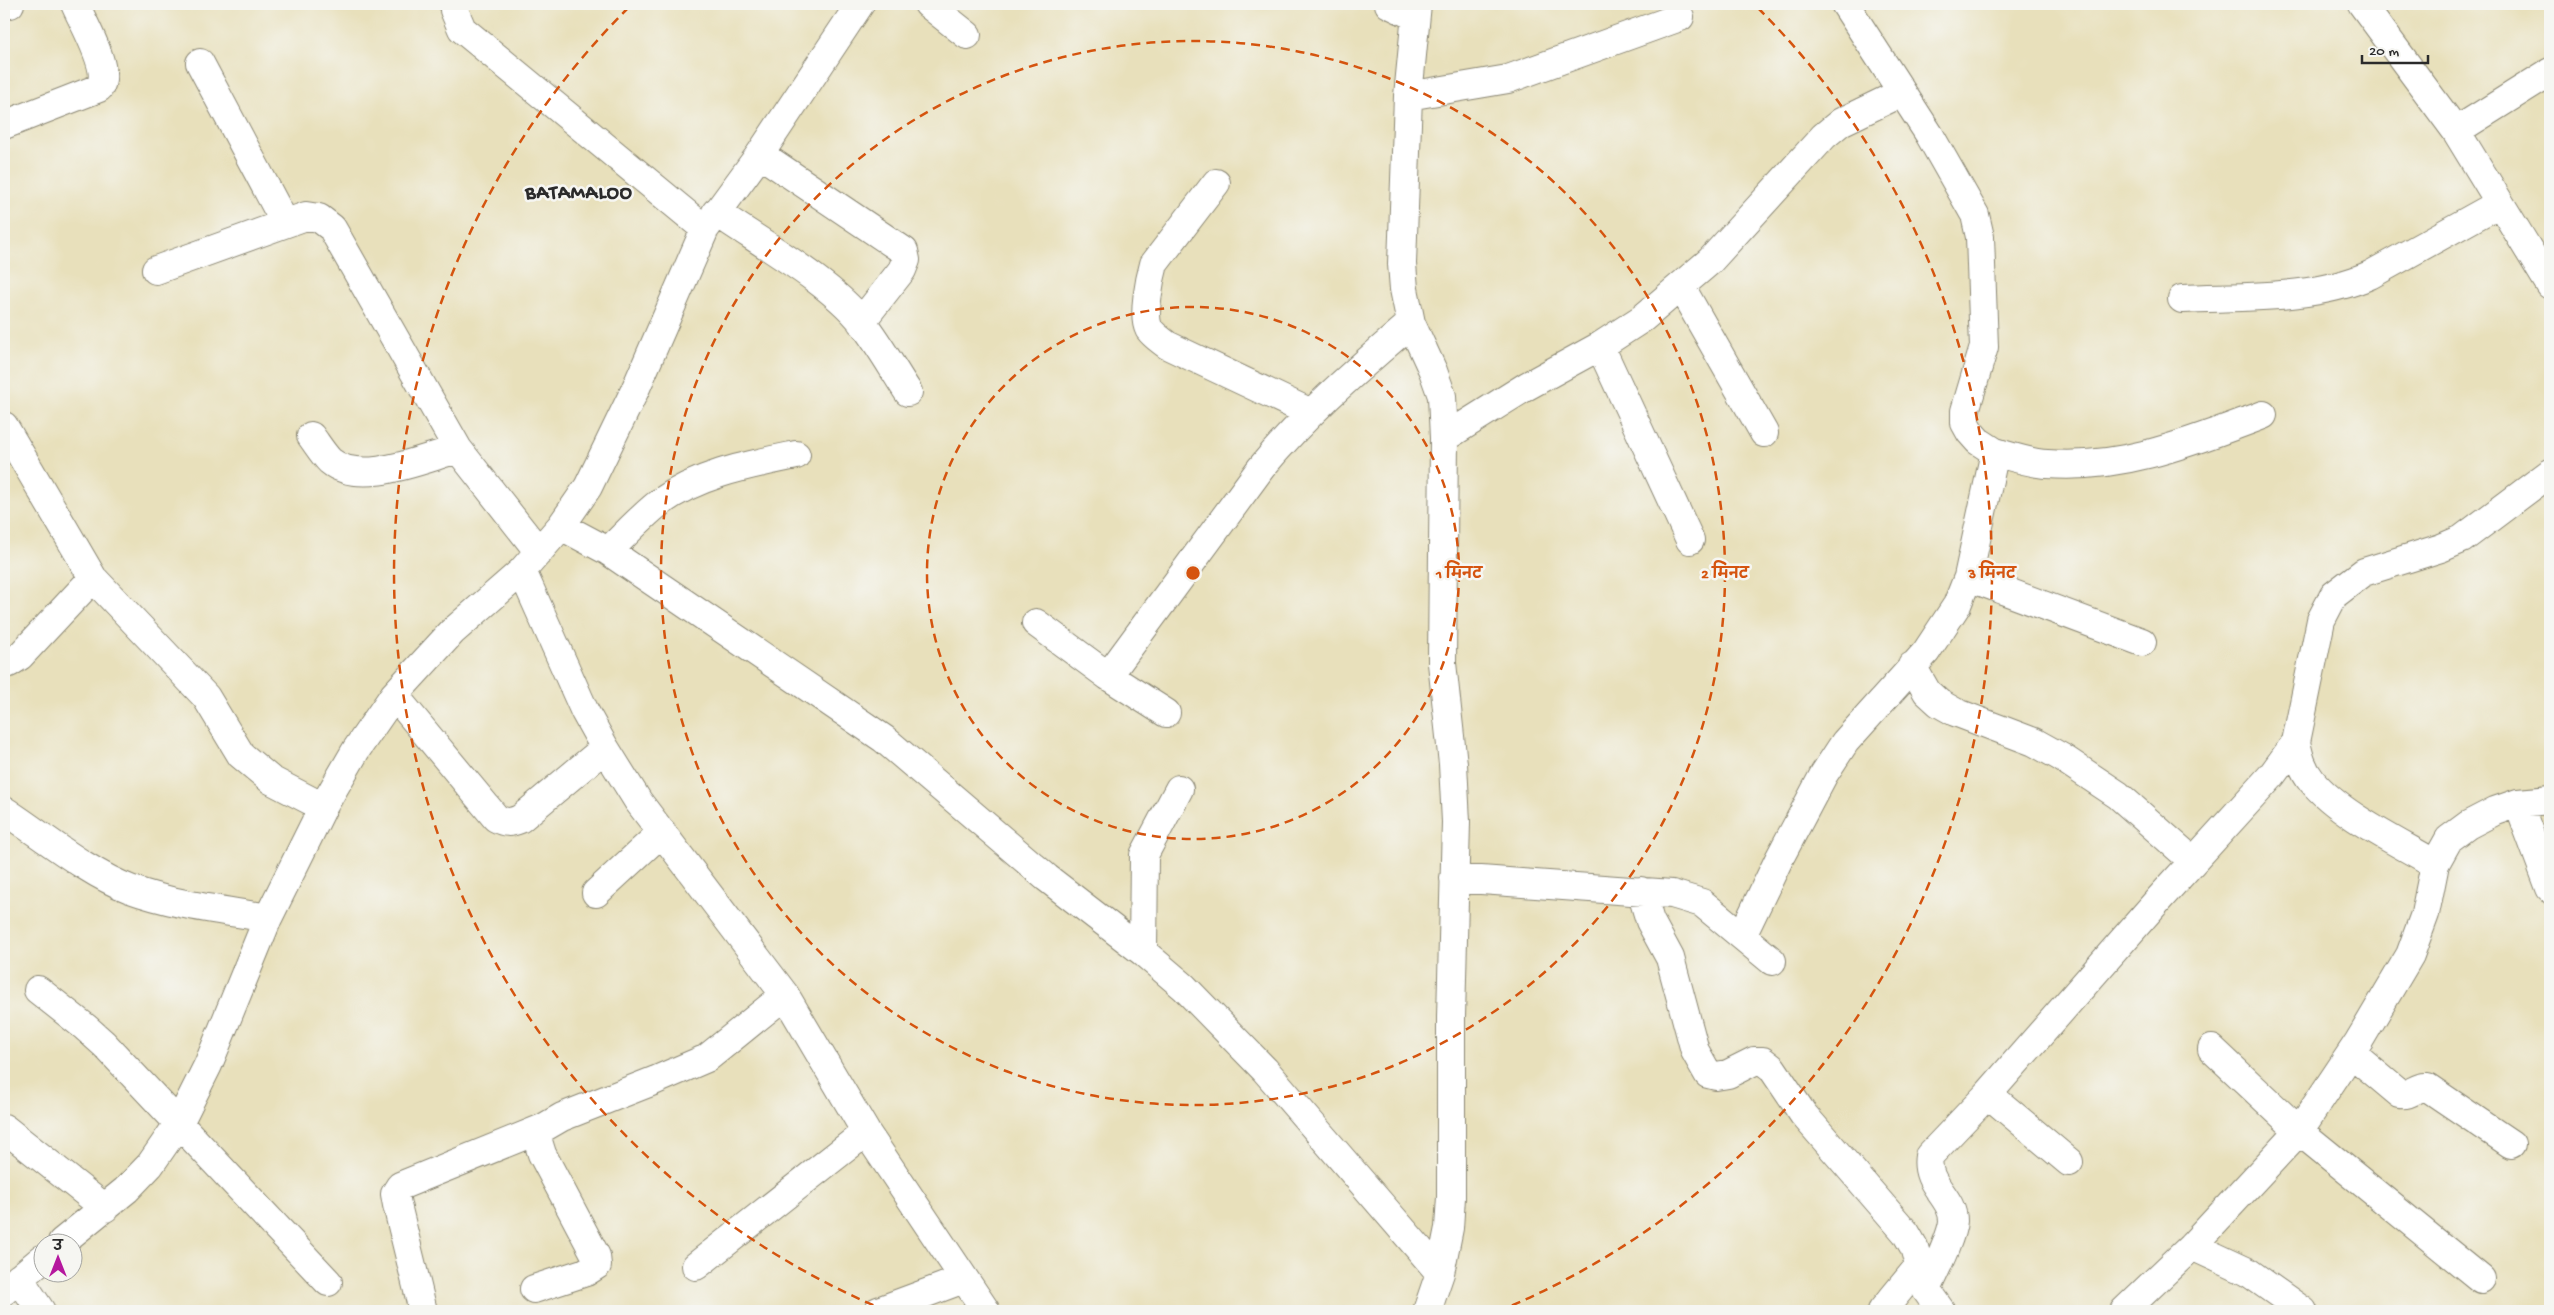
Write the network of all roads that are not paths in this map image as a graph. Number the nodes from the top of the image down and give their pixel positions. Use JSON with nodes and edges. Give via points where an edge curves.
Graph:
{"nodes":[{"id":1,"x":10,"y":4,"type":"edge"},
{"id":2,"x":75,"y":4,"type":"edge"},
{"id":3,"x":454,"y":4,"type":"edge"},
{"id":4,"x":860,"y":4,"type":"edge"},
{"id":5,"x":928,"y":4,"type":"edge"},
{"id":6,"x":1389,"y":4,"type":"edge"},
{"id":7,"x":1845,"y":4,"type":"edge"},
{"id":8,"x":2362,"y":4,"type":"edge"},
{"id":9,"x":4,"y":5,"type":"edge"},
{"id":10,"x":1415,"y":10,"type":"edge"},
{"id":11,"x":1680,"y":18,"type":"dead end"},
{"id":12,"x":967,"y":35,"type":"dead end"},
{"id":13,"x":200,"y":63,"type":"dead end"},
{"id":14,"x":2550,"y":72,"type":"edge"},
{"id":15,"x":1902,"y":93,"type":"junction"},
{"id":16,"x":1408,"y":96,"type":"junction"},
{"id":17,"x":4,"y":125,"type":"edge"},
{"id":18,"x":2456,"y":131,"type":"junction"},
{"id":19,"x":760,"y":154,"type":"junction"},
{"id":20,"x":1216,"y":183,"type":"dead end"},
{"id":21,"x":2500,"y":203,"type":"junction"},
{"id":22,"x":711,"y":220,"type":"junction"},
{"id":23,"x":285,"y":223,"type":"junction"},
{"id":24,"x":156,"y":270,"type":"dead end"},
{"id":25,"x":2550,"y":284,"type":"edge"},
{"id":26,"x":1681,"y":287,"type":"junction"},
{"id":27,"x":2182,"y":299,"type":"dead end"},
{"id":28,"x":861,"y":322,"type":"junction"},
{"id":29,"x":1411,"y":323,"type":"junction"},
{"id":30,"x":1600,"y":346,"type":"junction"},
{"id":31,"x":908,"y":392,"type":"dead end"},
{"id":32,"x":1310,"y":413,"type":"junction"},
{"id":33,"x":2263,"y":415,"type":"dead end"},
{"id":34,"x":4,"y":426,"type":"edge"},
{"id":35,"x":1764,"y":433,"type":"dead end"},
{"id":36,"x":311,"y":436,"type":"dead end"},
{"id":37,"x":1444,"y":438,"type":"junction"},
{"id":38,"x":458,"y":448,"type":"junction"},
{"id":39,"x":1995,"y":452,"type":"junction"},
{"id":40,"x":796,"y":455,"type":"dead end"},
{"id":41,"x":2550,"y":473,"type":"edge"},
{"id":42,"x":561,"y":526,"type":"junction"},
{"id":43,"x":1690,"y":540,"type":"dead end"},
{"id":44,"x":608,"y":551,"type":"junction"},
{"id":45,"x":530,"y":562,"type":"junction"},
{"id":46,"x":1968,"y":577,"type":"junction"},
{"id":47,"x":93,"y":578,"type":"junction"},
{"id":48,"x":1036,"y":623,"type":"dead end"},
{"id":49,"x":2142,"y":642,"type":"dead end"},
{"id":50,"x":4,"y":661,"type":"edge"},
{"id":51,"x":1912,"y":666,"type":"junction"},
{"id":52,"x":1108,"y":676,"type":"junction"},
{"id":53,"x":394,"y":696,"type":"junction"},
{"id":54,"x":1166,"y":713,"type":"dead end"},
{"id":55,"x":2296,"y":742,"type":"junction"},
{"id":56,"x":605,"y":748,"type":"junction"},
{"id":57,"x":1179,"y":789,"type":"dead end"},
{"id":58,"x":2550,"y":800,"type":"edge"},
{"id":59,"x":2518,"y":803,"type":"junction"},
{"id":60,"x":323,"y":807,"type":"junction"},
{"id":61,"x":5,"y":811,"type":"edge"},
{"id":62,"x":662,"y":832,"type":"junction"},
{"id":63,"x":2193,"y":861,"type":"junction"},
{"id":64,"x":2435,"y":864,"type":"junction"},
{"id":65,"x":1454,"y":878,"type":"junction"},
{"id":66,"x":2550,"y":888,"type":"edge"},
{"id":67,"x":1641,"y":892,"type":"junction"},
{"id":68,"x":596,"y":893,"type":"dead end"},
{"id":69,"x":268,"y":918,"type":"junction"},
{"id":70,"x":1742,"y":936,"type":"junction"},
{"id":71,"x":1143,"y":952,"type":"junction"},
{"id":72,"x":1772,"y":961,"type":"dead end"},
{"id":73,"x":38,"y":990,"type":"dead end"},
{"id":74,"x":785,"y":995,"type":"junction"},
{"id":75,"x":2212,"y":1050,"type":"dead end"},
{"id":76,"x":2351,"y":1054,"type":"junction"},
{"id":77,"x":1988,"y":1094,"type":"junction"},
{"id":78,"x":179,"y":1123,"type":"junction"},
{"id":79,"x":4,"y":1128,"type":"edge"},
{"id":80,"x":543,"y":1128,"type":"junction"},
{"id":81,"x":2299,"y":1131,"type":"junction"},
{"id":82,"x":866,"y":1132,"type":"junction"},
{"id":83,"x":2511,"y":1144,"type":"dead end"},
{"id":84,"x":2069,"y":1162,"type":"dead end"},
{"id":85,"x":105,"y":1208,"type":"junction"},
{"id":86,"x":75,"y":1232,"type":"edge"},
{"id":87,"x":2192,"y":1246,"type":"junction"},
{"id":88,"x":696,"y":1266,"type":"dead end"},
{"id":89,"x":32,"y":1267,"type":"edge"},
{"id":90,"x":1440,"y":1274,"type":"junction"},
{"id":91,"x":964,"y":1279,"type":"junction"},
{"id":92,"x":2481,"y":1279,"type":"dead end"},
{"id":93,"x":328,"y":1282,"type":"dead end"},
{"id":94,"x":11,"y":1284,"type":"edge"},
{"id":95,"x":534,"y":1289,"type":"dead end"},
{"id":96,"x":1929,"y":1289,"type":"edge"},
{"id":97,"x":41,"y":1311,"type":"edge"},
{"id":98,"x":423,"y":1311,"type":"edge"},
{"id":99,"x":878,"y":1311,"type":"edge"},
{"id":100,"x":986,"y":1311,"type":"edge"},
{"id":101,"x":1430,"y":1311,"type":"edge"},
{"id":102,"x":1882,"y":1311,"type":"edge"},
{"id":103,"x":2124,"y":1311,"type":"edge"},
{"id":104,"x":2303,"y":1311,"type":"edge"}],
"edges":[{"from":1,"to":9,"type":"street"},
{"from":2,"to":17,"type":"street","via":[[104,69],[104,82],[99,88]]},
{"from":3,"to":22,"type":"street","via":[[462,29]]},
{"from":4,"to":19,"type":"street"},
{"from":5,"to":12,"type":"street"},
{"from":6,"to":10,"type":"street"},
{"from":7,"to":15,"type":"street"},
{"from":8,"to":18,"type":"street"},
{"from":10,"to":16,"type":"street"},
{"from":11,"to":16,"type":"street","via":[[1508,80]]},
{"from":13,"to":23,"type":"street"},
{"from":14,"to":18,"type":"street"},
{"from":15,"to":26,"type":"street","via":[[1841,122],[1824,136],[1710,261]]},
{"from":15,"to":39,"type":"street","via":[[1975,214],[1980,237],[1984,347],[1965,411],[1965,423],[1978,441]]},
{"from":16,"to":29,"type":"street","via":[[1402,264]]},
{"from":18,"to":21,"type":"street"},
{"from":19,"to":22,"type":"street"},
{"from":19,"to":28,"type":"street","via":[[904,252],[906,260],[902,270]]},
{"from":20,"to":32,"type":"street","via":[[1154,264],[1146,316],[1148,328],[1167,345]]},
{"from":21,"to":25,"type":"street"},
{"from":21,"to":27,"type":"street","via":[[2349,284],[2295,293]]},
{"from":22,"to":28,"type":"street","via":[[819,283]]},
{"from":22,"to":42,"type":"street","via":[[588,487]]},
{"from":23,"to":24,"type":"street"},
{"from":23,"to":38,"type":"street","via":[[306,216],[319,218],[332,228]]},
{"from":26,"to":30,"type":"street","via":[[1643,318]]},
{"from":26,"to":35,"type":"street"},
{"from":28,"to":31,"type":"street"},
{"from":29,"to":32,"type":"street"},
{"from":29,"to":37,"type":"street","via":[[1442,396]]},
{"from":30,"to":37,"type":"street","via":[[1527,386]]},
{"from":30,"to":43,"type":"street"},
{"from":32,"to":52,"type":"street","via":[[1261,468]]},
{"from":33,"to":39,"type":"street","via":[[2176,448],[2103,463],[2046,464]]},
{"from":34,"to":47,"type":"street"},
{"from":36,"to":38,"type":"street","via":[[330,461],[360,472],[380,471]]},
{"from":37,"to":65,"type":"street","via":[[1442,663],[1453,764]]},
{"from":38,"to":45,"type":"street"},
{"from":39,"to":46,"type":"street"},
{"from":40,"to":44,"type":"street","via":[[732,469],[680,490],[658,504]]},
{"from":41,"to":55,"type":"street","via":[[2462,539],[2364,572],[2334,595],[2321,620]]},
{"from":42,"to":44,"type":"street"},
{"from":42,"to":45,"type":"street"},
{"from":44,"to":71,"type":"street","via":[[884,739],[1047,878]]},
{"from":45,"to":53,"type":"street","via":[[452,632]]},
{"from":45,"to":56,"type":"street","via":[[585,712]]},
{"from":46,"to":49,"type":"street"},
{"from":46,"to":51,"type":"street","via":[[1945,626]]},
{"from":47,"to":50,"type":"street","via":[[20,656],[9,663]]},
{"from":47,"to":60,"type":"street","via":[[206,697],[241,755],[271,780]]},
{"from":48,"to":52,"type":"street"},
{"from":51,"to":63,"type":"street","via":[[1927,692],[1939,703],[2034,742],[2061,757],[2118,795]]},
{"from":51,"to":70,"type":"street","via":[[1845,742],[1824,774]]},
{"from":52,"to":54,"type":"street"},
{"from":53,"to":56,"type":"street","via":[[496,818],[504,822],[520,819]]},
{"from":53,"to":60,"type":"street","via":[[356,750]]},
{"from":55,"to":63,"type":"street","via":[[2272,775]]},
{"from":55,"to":64,"type":"street","via":[[2300,761],[2311,780],[2324,793],[2359,819]]},
{"from":56,"to":62,"type":"street"},
{"from":57,"to":71,"type":"street","via":[[1144,855]]},
{"from":58,"to":59,"type":"street"},
{"from":59,"to":64,"type":"street","via":[[2468,825],[2450,839]]},
{"from":59,"to":66,"type":"street"},
{"from":60,"to":69,"type":"street"},
{"from":61,"to":69,"type":"street","via":[[106,878],[129,888],[154,897]]},
{"from":62,"to":68,"type":"street"},
{"from":62,"to":74,"type":"street"},
{"from":63,"to":77,"type":"street"},
{"from":64,"to":76,"type":"street","via":[[2425,914],[2410,955]]},
{"from":65,"to":67,"type":"street"},
{"from":65,"to":90,"type":"street","via":[[1451,1197]]},
{"from":67,"to":70,"type":"street","via":[[1672,894],[1702,902]]},
{"from":67,"to":96,"type":"street","via":[[1650,921],[1670,958],[1701,1066],[1708,1074],[1716,1076],[1728,1074],[1754,1061],[1763,1061],[1772,1068],[1803,1114],[1906,1233]]},
{"from":69,"to":78,"type":"street","via":[[208,1065]]},
{"from":70,"to":72,"type":"street"},
{"from":71,"to":90,"type":"street","via":[[1234,1036]]},
{"from":73,"to":78,"type":"street","via":[[85,1026]]},
{"from":74,"to":80,"type":"street","via":[[707,1058],[562,1117]]},
{"from":74,"to":82,"type":"street"},
{"from":75,"to":81,"type":"street"},
{"from":76,"to":81,"type":"street"},
{"from":76,"to":83,"type":"street","via":[[2400,1094],[2427,1088]]},
{"from":77,"to":84,"type":"street"},
{"from":77,"to":96,"type":"street","via":[[1929,1156],[1927,1166],[1953,1221]]},
{"from":78,"to":85,"type":"street","via":[[150,1165]]},
{"from":78,"to":93,"type":"street"},
{"from":79,"to":85,"type":"street"},
{"from":80,"to":95,"type":"street","via":[[537,1138],[542,1154],[596,1256],[597,1265],[586,1272]]},
{"from":80,"to":98,"type":"street","via":[[400,1186],[396,1194],[397,1205]]},
{"from":81,"to":87,"type":"street"},
{"from":81,"to":92,"type":"street"},
{"from":82,"to":88,"type":"street"},
{"from":82,"to":91,"type":"street"},
{"from":85,"to":86,"type":"street"},
{"from":87,"to":103,"type":"street"},
{"from":87,"to":104,"type":"street","via":[[2248,1272]]},
{"from":89,"to":94,"type":"street"},
{"from":90,"to":101,"type":"street"},
{"from":91,"to":99,"type":"street"},
{"from":91,"to":100,"type":"street"},
{"from":94,"to":97,"type":"street"},
{"from":96,"to":102,"type":"street"}]}
